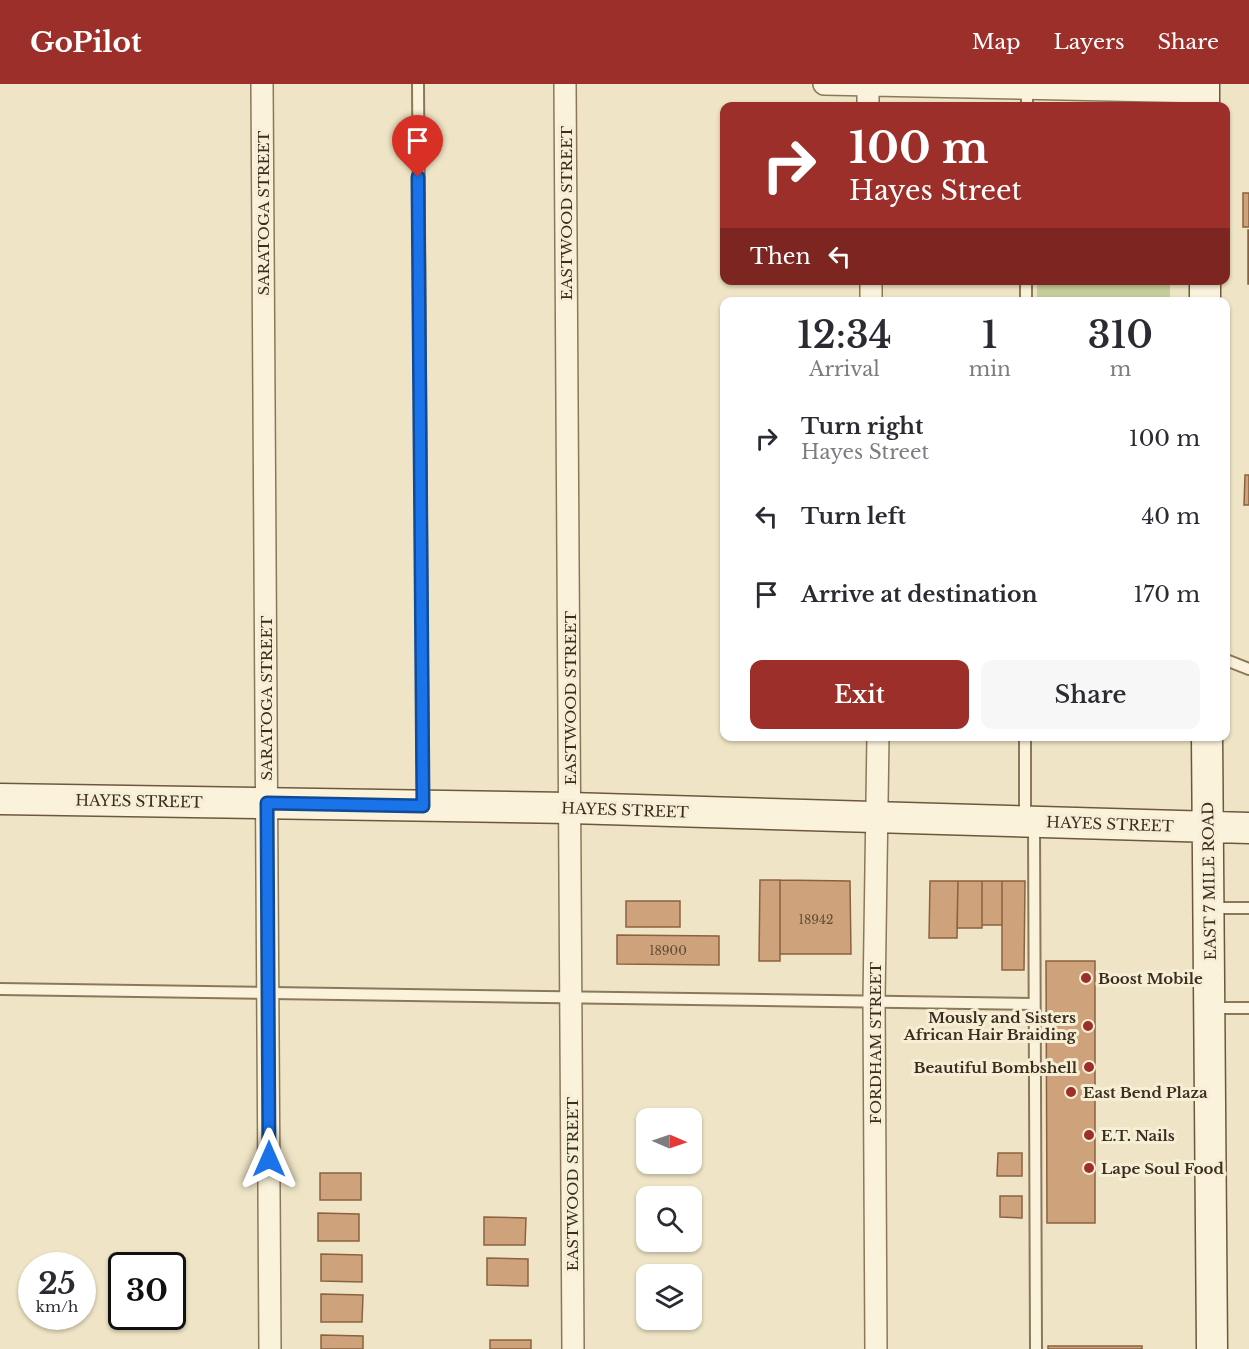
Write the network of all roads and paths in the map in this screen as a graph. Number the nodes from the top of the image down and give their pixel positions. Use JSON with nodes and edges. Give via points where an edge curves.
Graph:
{"nodes":[{"id":1,"x":262,"y":84,"type":"edge"},
{"id":2,"x":418,"y":84,"type":"edge"},
{"id":3,"x":564,"y":84,"type":"edge"},
{"id":4,"x":824,"y":84,"type":"edge"},
{"id":5,"x":868,"y":84,"type":"edge"},
{"id":6,"x":1027,"y":93,"type":"edge"},
{"id":7,"x":1204,"y":94,"type":"edge"},
{"id":8,"x":868,"y":102,"type":"edge"},
{"id":9,"x":1230,"y":662,"type":"edge"},
{"id":10,"x":1249,"y":669,"type":"edge"},
{"id":11,"x":878,"y":741,"type":"edge"},
{"id":12,"x":1025,"y":741,"type":"edge"},
{"id":13,"x":1207,"y":741,"type":"edge"},
{"id":14,"x":0,"y":799,"type":"edge"},
{"id":15,"x":267,"y":803,"type":"junction"},
{"id":16,"x":423,"y":806,"type":"junction"},
{"id":17,"x":570,"y":808,"type":"junction"},
{"id":18,"x":879,"y":817,"type":"junction"},
{"id":19,"x":1029,"y":820,"type":"junction"},
{"id":20,"x":1209,"y":827,"type":"junction"},
{"id":21,"x":1249,"y":828,"type":"edge"},
{"id":22,"x":1210,"y":908,"type":"junction"},
{"id":23,"x":1249,"y":908,"type":"edge"},
{"id":24,"x":0,"y":989,"type":"edge"},
{"id":25,"x":268,"y":992,"type":"junction"},
{"id":26,"x":572,"y":997,"type":"junction"},
{"id":27,"x":874,"y":1000,"type":"junction"},
{"id":28,"x":1033,"y":1004,"type":"junction"},
{"id":29,"x":1210,"y":1008,"type":"junction"},
{"id":30,"x":1249,"y":1008,"type":"edge"},
{"id":31,"x":270,"y":1349,"type":"edge"},
{"id":32,"x":573,"y":1349,"type":"edge"},
{"id":33,"x":876,"y":1349,"type":"edge"},
{"id":34,"x":1036,"y":1349,"type":"edge"},
{"id":35,"x":1212,"y":1349,"type":"edge"}],
"edges":[{"from":1,"to":15,"type":"street","name":"SARATOGA STREET"},
{"from":2,"to":16,"type":"lane"},
{"from":3,"to":17,"type":"street","name":"EASTWOOD STREET"},
{"from":4,"to":5,"type":"street"},
{"from":5,"to":6,"type":"street"},
{"from":5,"to":8,"type":"street"},
{"from":6,"to":7,"type":"street"},
{"from":9,"to":10,"type":"lane"},
{"from":11,"to":18,"type":"street","name":"FORDHAM STREET"},
{"from":12,"to":19,"type":"lane"},
{"from":13,"to":20,"type":"street","name":"EAST 7 MILE ROAD"},
{"from":14,"to":15,"type":"street","name":"HAYES STREET"},
{"from":15,"to":16,"type":"street","name":"HAYES STREET"},
{"from":15,"to":25,"type":"street","name":"SARATOGA STREET"},
{"from":16,"to":17,"type":"street","name":"HAYES STREET"},
{"from":17,"to":18,"type":"street","name":"HAYES STREET"},
{"from":17,"to":26,"type":"street","name":"EASTWOOD STREET"},
{"from":18,"to":19,"type":"street","name":"HAYES STREET"},
{"from":18,"to":27,"type":"street","name":"FORDHAM STREET"},
{"from":19,"to":20,"type":"street","name":"HAYES STREET"},
{"from":19,"to":28,"type":"lane"},
{"from":20,"to":21,"type":"street","name":"HAYES STREET"},
{"from":20,"to":22,"type":"street","name":"EAST 7 MILE ROAD"},
{"from":22,"to":23,"type":"lane"},
{"from":22,"to":29,"type":"street","name":"EAST 7 MILE ROAD"},
{"from":24,"to":25,"type":"lane"},
{"from":25,"to":26,"type":"lane"},
{"from":25,"to":31,"type":"street","name":"SARATOGA STREET"},
{"from":26,"to":27,"type":"lane"},
{"from":26,"to":32,"type":"street","name":"EASTWOOD STREET"},
{"from":27,"to":28,"type":"lane"},
{"from":27,"to":33,"type":"street","name":"FORDHAM STREET"},
{"from":28,"to":34,"type":"lane"},
{"from":29,"to":30,"type":"lane"},
{"from":29,"to":35,"type":"street","name":"EAST 7 MILE ROAD"}]}
